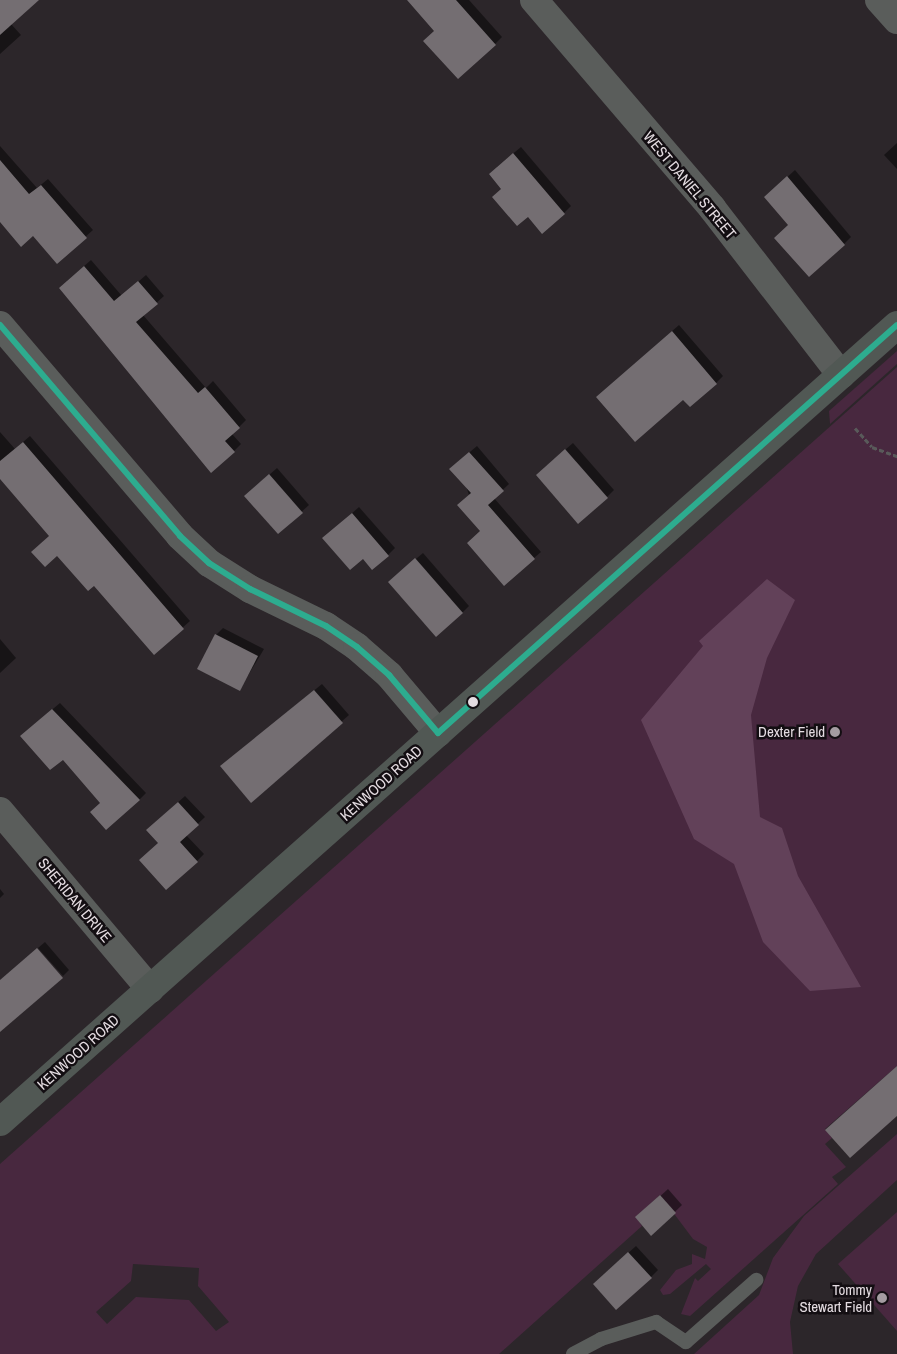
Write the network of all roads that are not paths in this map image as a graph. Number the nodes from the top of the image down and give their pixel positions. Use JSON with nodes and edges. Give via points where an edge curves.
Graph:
{"nodes":[{"id":1,"x":534,"y":0,"type":"edge"},
{"id":2,"x":879,"y":0,"type":"edge"},
{"id":3,"x":897,"y":20,"type":"edge"},
{"id":4,"x":0,"y":325,"type":"edge"},
{"id":5,"x":897,"y":325,"type":"edge"},
{"id":6,"x":841,"y":375,"type":"junction"},
{"id":7,"x":438,"y":733,"type":"junction"},
{"id":8,"x":0,"y":811,"type":"edge"},
{"id":9,"x":150,"y":988,"type":"junction"},
{"id":10,"x":0,"y":1122,"type":"edge"},
{"id":11,"x":756,"y":1280,"type":"dead end"},
{"id":12,"x":573,"y":1354,"type":"edge"}],
"edges":[{"from":1,"to":6,"type":"street","name":"WEST DANIEL STREET","via":[[712,208]]},
{"from":2,"to":3,"type":"street"},
{"from":4,"to":7,"type":"street","via":[[180,536],[209,563],[250,589],[326,626],[357,647],[389,675]]},
{"from":5,"to":6,"type":"street","name":"KENWOOD ROAD"},
{"from":6,"to":7,"type":"street","name":"KENWOOD ROAD"},
{"from":7,"to":9,"type":"street","name":"KENWOOD ROAD"},
{"from":8,"to":9,"type":"street","name":"SHERIDAN DRIVE"},
{"from":9,"to":10,"type":"street","name":"KENWOOD ROAD"},
{"from":11,"to":12,"type":"lane","via":[[686,1342],[656,1322]]}]}
